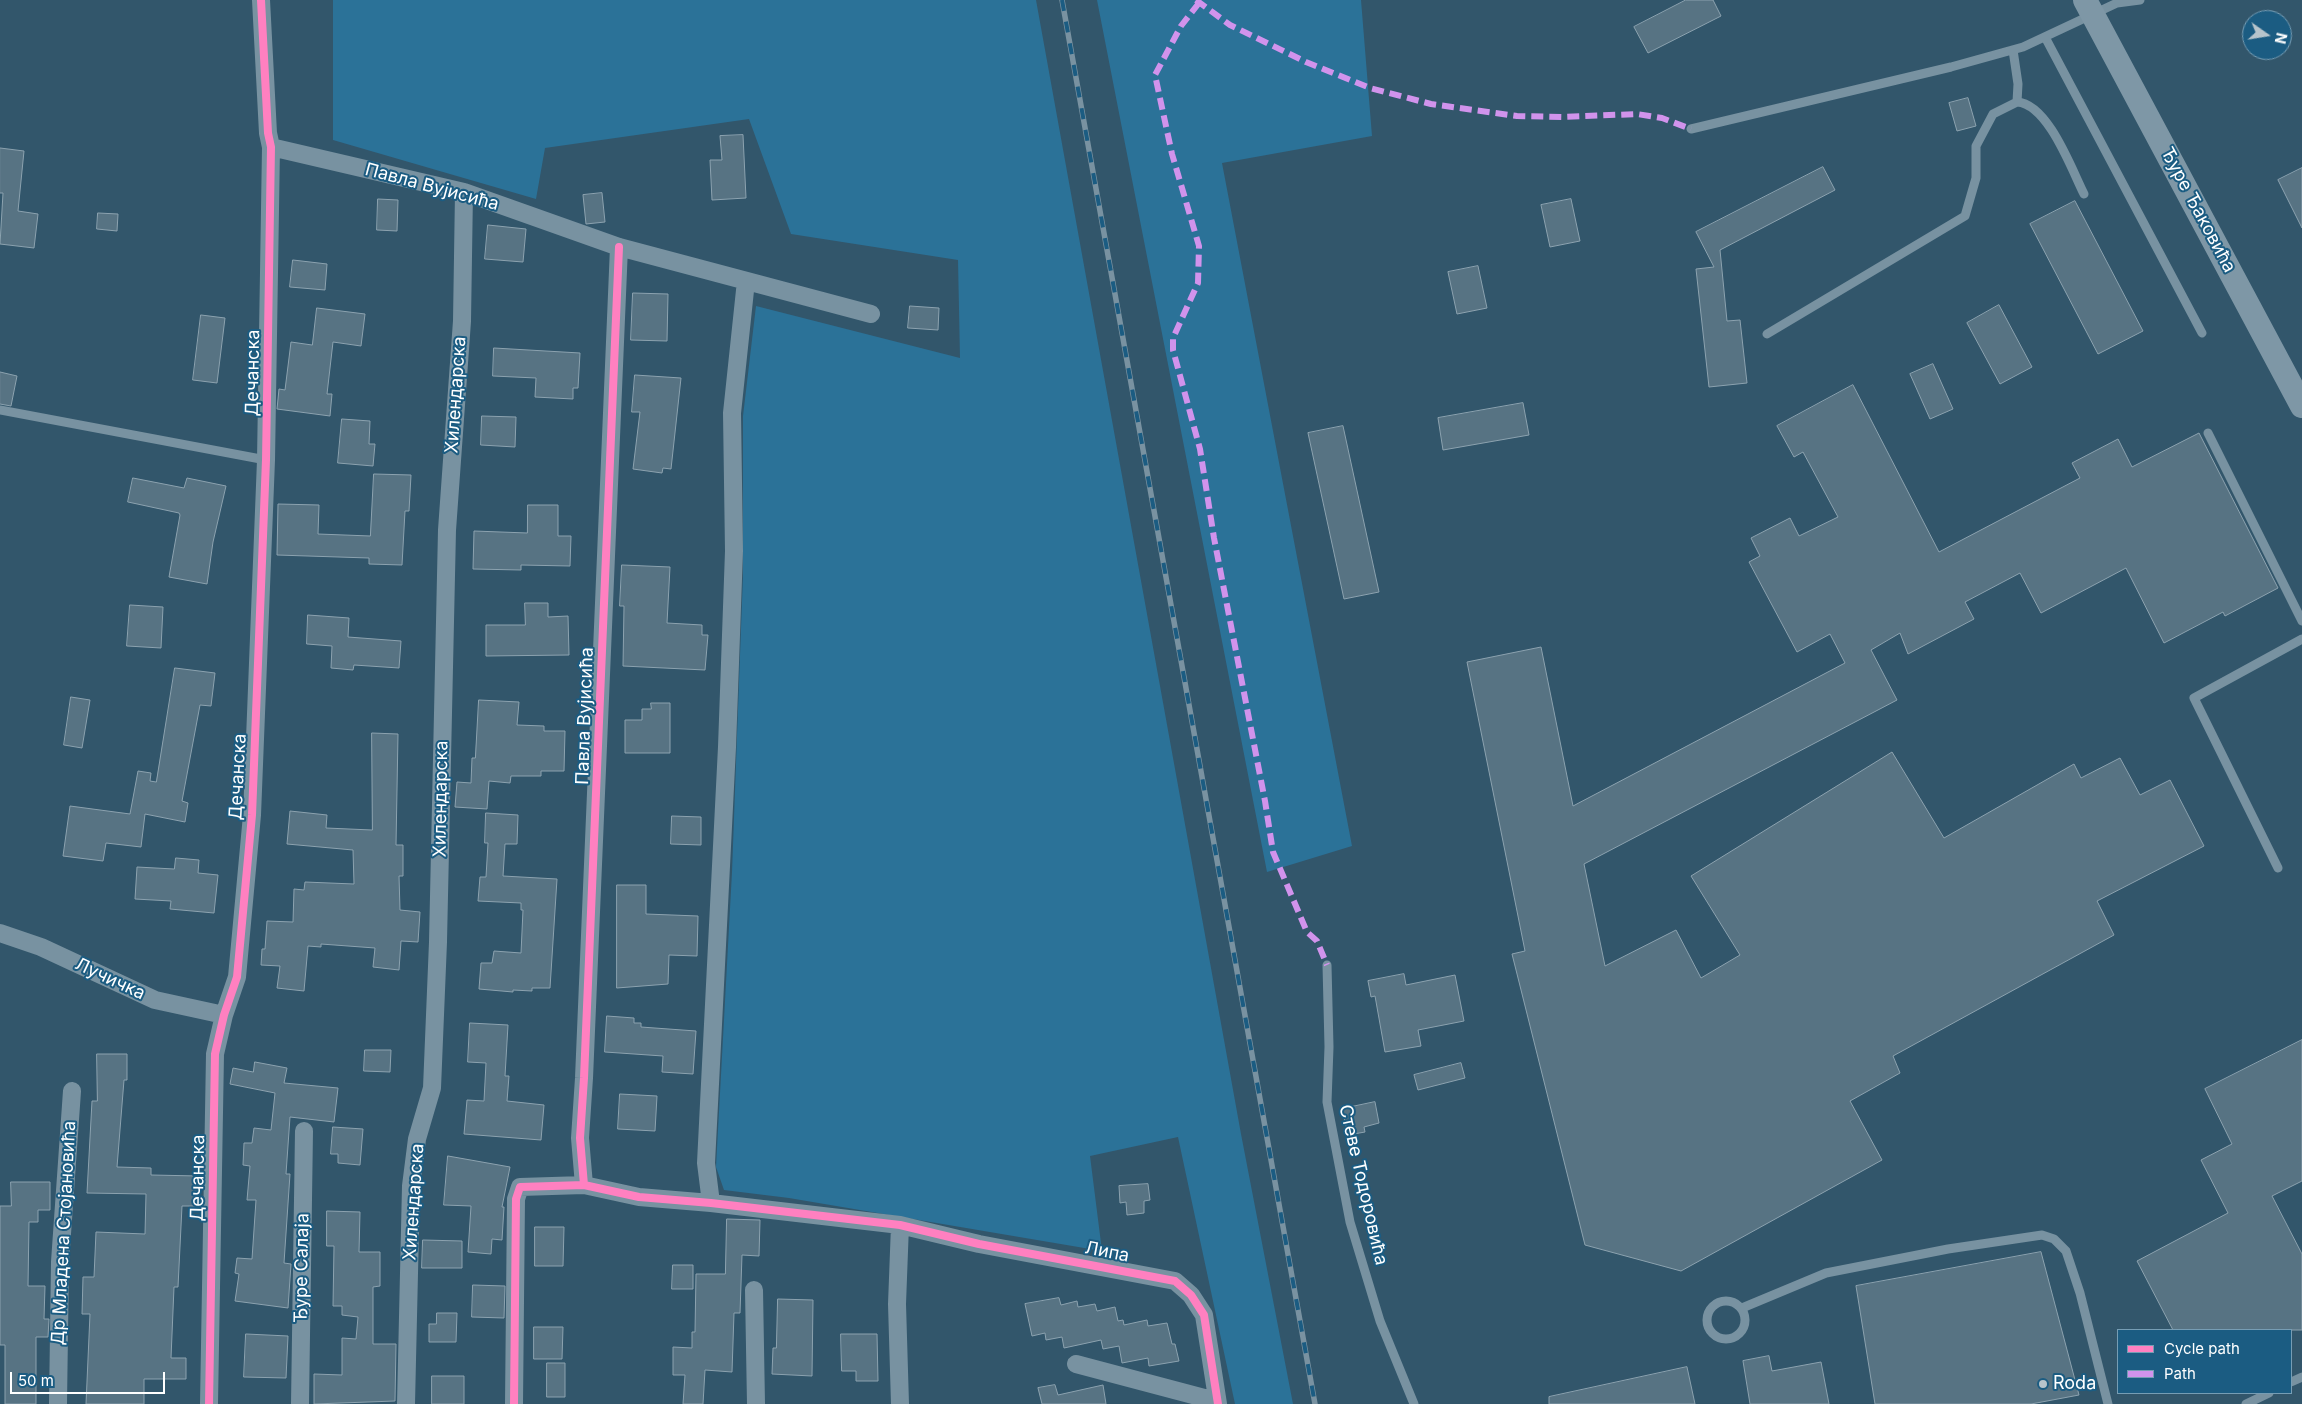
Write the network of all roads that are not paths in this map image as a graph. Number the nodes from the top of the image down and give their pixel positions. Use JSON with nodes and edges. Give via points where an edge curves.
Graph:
{"nodes":[{"id":1,"x":261,"y":0,"type":"edge"},
{"id":2,"x":2140,"y":0,"type":"edge"},
{"id":3,"x":2089,"y":8,"type":"edge"},
{"id":4,"x":2045,"y":37,"type":"junction"},
{"id":5,"x":2013,"y":50,"type":"junction"},
{"id":6,"x":2017,"y":102,"type":"junction"},
{"id":7,"x":1691,"y":129,"type":"dead end"},
{"id":8,"x":271,"y":147,"type":"junction"},
{"id":9,"x":464,"y":192,"type":"junction"},
{"id":10,"x":2084,"y":194,"type":"dead end"},
{"id":11,"x":619,"y":247,"type":"junction"},
{"id":12,"x":746,"y":281,"type":"junction"},
{"id":13,"x":871,"y":314,"type":"dead end"},
{"id":14,"x":2202,"y":333,"type":"dead end"},
{"id":15,"x":1767,"y":334,"type":"dead end"},
{"id":16,"x":2302,"y":406,"type":"edge"},
{"id":17,"x":0,"y":410,"type":"edge"},
{"id":18,"x":2208,"y":433,"type":"dead end"},
{"id":19,"x":266,"y":460,"type":"junction"},
{"id":20,"x":2302,"y":621,"type":"edge"},
{"id":21,"x":2302,"y":639,"type":"edge"},
{"id":22,"x":2278,"y":868,"type":"dead end"},
{"id":23,"x":0,"y":932,"type":"edge"},
{"id":24,"x":1327,"y":964,"type":"dead end"},
{"id":25,"x":224,"y":1015,"type":"junction"},
{"id":26,"x":72,"y":1091,"type":"dead end"},
{"id":27,"x":304,"y":1131,"type":"dead end"},
{"id":28,"x":584,"y":1185,"type":"junction"},
{"id":29,"x":711,"y":1203,"type":"junction"},
{"id":30,"x":900,"y":1225,"type":"junction"},
{"id":31,"x":754,"y":1290,"type":"dead end"},
{"id":32,"x":1742,"y":1308,"type":"junction"},
{"id":33,"x":1076,"y":1364,"type":"dead end"},
{"id":34,"x":2268,"y":1394,"type":"edge"},
{"id":35,"x":1218,"y":1401,"type":"edge"},
{"id":36,"x":58,"y":1404,"type":"edge"},
{"id":37,"x":209,"y":1404,"type":"edge"},
{"id":38,"x":300,"y":1404,"type":"edge"},
{"id":39,"x":406,"y":1404,"type":"edge"},
{"id":40,"x":514,"y":1404,"type":"edge"},
{"id":41,"x":756,"y":1404,"type":"edge"},
{"id":42,"x":900,"y":1404,"type":"edge"},
{"id":43,"x":1414,"y":1404,"type":"edge"},
{"id":44,"x":2108,"y":1404,"type":"edge"},
{"id":45,"x":2246,"y":1404,"type":"edge"}],
"edges":[{"from":1,"to":8,"type":"street","name":"Дечанска"},
{"from":2,"to":3,"type":"lane"},
{"from":3,"to":4,"type":"lane"},
{"from":3,"to":16,"type":"street","name":"Ђуре Ђаковића"},
{"from":4,"to":5,"type":"lane"},
{"from":4,"to":14,"type":"lane"},
{"from":5,"to":6,"type":"lane"},
{"from":5,"to":7,"type":"lane"},
{"from":6,"to":10,"type":"lane","via":[[2030,106],[2045,118]]},
{"from":6,"to":15,"type":"lane","via":[[1993,114],[1976,146],[1976,178],[1965,216]]},
{"from":8,"to":9,"type":"street","name":"Павла Вујисића"},
{"from":8,"to":19,"type":"street","name":"Дечанска"},
{"from":9,"to":11,"type":"street","name":"Павла Вујисића"},
{"from":9,"to":39,"type":"street","name":"Хилендарска","via":[[462,320],[447,530],[432,1088],[417,1139],[411,1186]]},
{"from":11,"to":12,"type":"street","name":"Павла Вујисића"},
{"from":11,"to":28,"type":"street","name":"Павла Вујисића","via":[[580,1138]]},
{"from":12,"to":13,"type":"street","name":"Павла Вујисића"},
{"from":12,"to":29,"type":"street","via":[[732,413],[734,551],[706,1163]]},
{"from":17,"to":19,"type":"lane"},
{"from":18,"to":20,"type":"lane"},
{"from":19,"to":25,"type":"street","name":"Дечанска","via":[[252,815],[239,968]]},
{"from":21,"to":22,"type":"lane","via":[[2194,698]]},
{"from":23,"to":25,"type":"street","name":"Лучичка","via":[[41,947],[155,1000]]},
{"from":24,"to":43,"type":"lane","name":"Стеве Тодоровића","via":[[1327,1102],[1348,1212],[1380,1321]]},
{"from":25,"to":37,"type":"street","name":"Дечанска","via":[[215,1054]]},
{"from":26,"to":36,"type":"street","name":"Др Младена Стојановића","via":[[60,1262]]},
{"from":27,"to":38,"type":"street","name":"Ђуре Салаја"},
{"from":28,"to":29,"type":"street","name":"Липа","via":[[621,1195]]},
{"from":28,"to":40,"type":"street","name":"Липа","via":[[520,1187],[516,1199]]},
{"from":29,"to":30,"type":"street","name":"Липа"},
{"from":30,"to":35,"type":"street","name":"Липа","via":[[979,1244],[1175,1281],[1204,1315]]},
{"from":30,"to":42,"type":"street","via":[[897,1304]]},
{"from":31,"to":41,"type":"street"},
{"from":32,"to":32,"type":"lane","via":[[1728,1301],[1713,1306],[1708,1315],[1711,1331],[1724,1338],[1740,1333],[1745,1324]]},
{"from":32,"to":44,"type":"lane","via":[[1826,1273],[1948,1249],[2048,1236],[2061,1244],[2066,1252],[2080,1293]]},
{"from":33,"to":35,"type":"street"},
{"from":34,"to":45,"type":"lane"}]}
